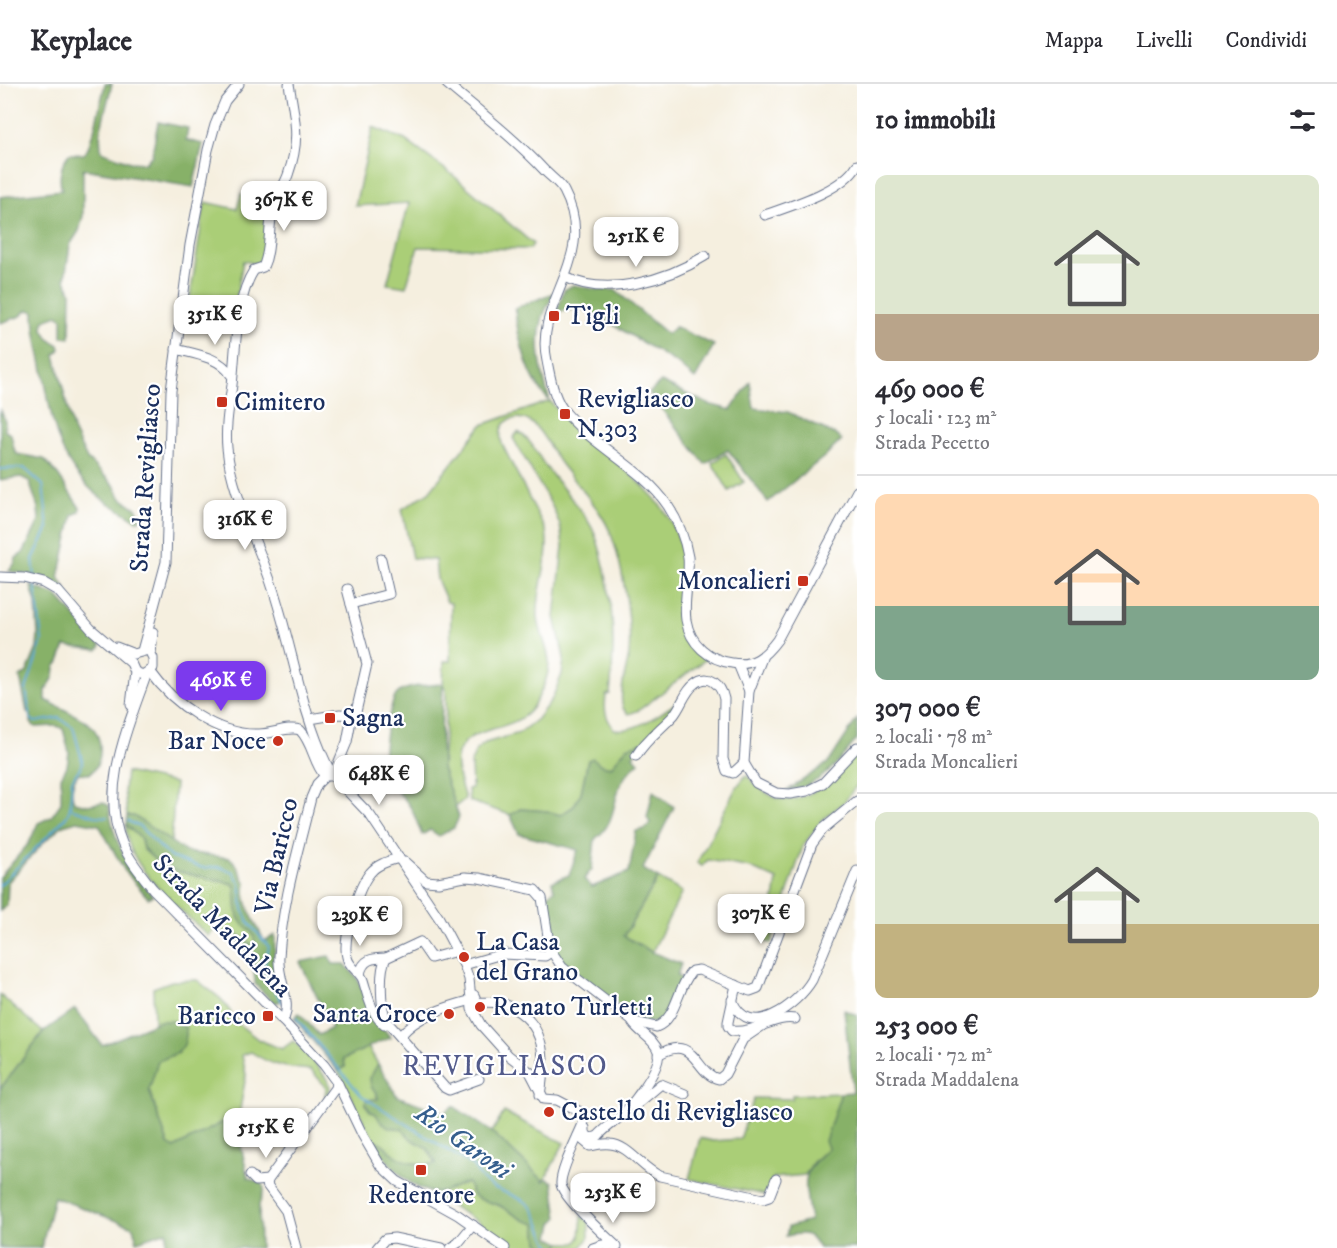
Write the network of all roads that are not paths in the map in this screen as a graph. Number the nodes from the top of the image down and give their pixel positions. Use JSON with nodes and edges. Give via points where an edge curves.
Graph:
{"nodes":[{"id":1,"x":238,"y":84,"type":"edge"},
{"id":2,"x":289,"y":84,"type":"edge"},
{"id":3,"x":447,"y":84,"type":"edge"},
{"id":4,"x":857,"y":165,"type":"edge"},
{"id":5,"x":765,"y":215,"type":"dead end"},
{"id":6,"x":705,"y":256,"type":"dead end"},
{"id":7,"x":565,"y":277,"type":"junction"},
{"id":8,"x":176,"y":349,"type":"junction"},
{"id":9,"x":231,"y":375,"type":"junction"},
{"id":10,"x":857,"y":491,"type":"edge"},
{"id":11,"x":381,"y":559,"type":"dead end"},
{"id":12,"x":0,"y":577,"type":"edge"},
{"id":13,"x":347,"y":589,"type":"dead end"},
{"id":14,"x":351,"y":604,"type":"junction"},
{"id":15,"x":762,"y":658,"type":"junction"},
{"id":16,"x":138,"y":659,"type":"junction"},
{"id":17,"x":738,"y":664,"type":"junction"},
{"id":18,"x":149,"y":672,"type":"junction"},
{"id":19,"x":749,"y":692,"type":"junction"},
{"id":20,"x":352,"y":715,"type":"junction"},
{"id":21,"x":130,"y":719,"type":"junction"},
{"id":22,"x":310,"y":719,"type":"junction"},
{"id":23,"x":857,"y":747,"type":"edge"},
{"id":24,"x":636,"y":756,"type":"dead end"},
{"id":25,"x":744,"y":763,"type":"junction"},
{"id":26,"x":329,"y":776,"type":"junction"},
{"id":27,"x":857,"y":801,"type":"edge"},
{"id":28,"x":399,"y":858,"type":"junction"},
{"id":29,"x":857,"y":871,"type":"edge"},
{"id":30,"x":485,"y":880,"type":"junction"},
{"id":31,"x":528,"y":883,"type":"dead end"},
{"id":32,"x":550,"y":949,"type":"junction"},
{"id":33,"x":457,"y":951,"type":"junction"},
{"id":34,"x":386,"y":958,"type":"junction"},
{"id":35,"x":464,"y":965,"type":"junction"},
{"id":36,"x":360,"y":974,"type":"junction"},
{"id":37,"x":469,"y":979,"type":"junction"},
{"id":38,"x":736,"y":985,"type":"junction"},
{"id":39,"x":472,"y":1000,"type":"junction"},
{"id":40,"x":732,"y":1000,"type":"junction"},
{"id":41,"x":795,"y":1019,"type":"dead end"},
{"id":42,"x":283,"y":1021,"type":"junction"},
{"id":43,"x":632,"y":1021,"type":"junction"},
{"id":44,"x":762,"y":1026,"type":"junction"},
{"id":45,"x":400,"y":1036,"type":"junction"},
{"id":46,"x":500,"y":1048,"type":"junction"},
{"id":47,"x":658,"y":1055,"type":"junction"},
{"id":48,"x":511,"y":1065,"type":"dead end"},
{"id":49,"x":479,"y":1079,"type":"dead end"},
{"id":50,"x":338,"y":1084,"type":"junction"},
{"id":51,"x":685,"y":1094,"type":"dead end"},
{"id":52,"x":541,"y":1096,"type":"junction"},
{"id":53,"x":624,"y":1113,"type":"junction"},
{"id":54,"x":584,"y":1122,"type":"junction"},
{"id":55,"x":578,"y":1136,"type":"junction"},
{"id":56,"x":250,"y":1175,"type":"dead end"},
{"id":57,"x":776,"y":1179,"type":"dead end"},
{"id":58,"x":268,"y":1180,"type":"junction"},
{"id":59,"x":591,"y":1221,"type":"junction"},
{"id":60,"x":473,"y":1224,"type":"junction"},
{"id":61,"x":597,"y":1246,"type":"edge"},
{"id":62,"x":618,"y":1247,"type":"edge"},
{"id":63,"x":296,"y":1248,"type":"edge"},
{"id":64,"x":377,"y":1248,"type":"edge"},
{"id":65,"x":441,"y":1248,"type":"edge"},
{"id":66,"x":450,"y":1248,"type":"edge"},
{"id":67,"x":505,"y":1248,"type":"edge"}],
"edges":[{"from":1,"to":8,"type":"street","name":"Strada Revigliasco","via":[[225,101],[208,150]]},
{"from":2,"to":9,"type":"street","via":[[297,143],[272,212],[268,256],[264,267],[254,270],[248,279]]},
{"from":3,"to":7,"type":"street","via":[[563,189],[575,234]]},
{"from":4,"to":5,"type":"street","via":[[842,182]]},
{"from":6,"to":7,"type":"street","via":[[669,274],[613,286],[598,287]]},
{"from":7,"to":17,"type":"street","via":[[546,333],[546,357],[562,407],[667,505],[684,539],[688,557],[686,620],[694,641],[717,660]]},
{"from":8,"to":9,"type":"street","via":[[211,359]]},
{"from":8,"to":16,"type":"street","name":"Strada Revigliasco","via":[[171,391],[166,562]]},
{"from":9,"to":22,"type":"street","via":[[229,463],[273,588]]},
{"from":10,"to":15,"type":"street","via":[[777,640]]},
{"from":11,"to":14,"type":"street","via":[[389,594]]},
{"from":12,"to":16,"type":"street","via":[[24,578],[58,591],[108,644]]},
{"from":13,"to":14,"type":"street","name":"Via Baricco"},
{"from":14,"to":20,"type":"street","name":"Via Baricco","via":[[367,664]]},
{"from":15,"to":17,"type":"street"},
{"from":15,"to":19,"type":"street"},
{"from":16,"to":18,"type":"street","via":[[144,675]]},
{"from":16,"to":18,"type":"street","name":"Strada Revigliasco","via":[[154,663]]},
{"from":16,"to":21,"type":"street","name":"Strada Maddalena"},
{"from":17,"to":19,"type":"street"},
{"from":18,"to":21,"type":"street","name":"Strada Maddalena"},
{"from":18,"to":26,"type":"street","via":[[189,708],[225,728],[245,734],[300,730],[321,771]]},
{"from":19,"to":25,"type":"street"},
{"from":20,"to":22,"type":"street"},
{"from":20,"to":26,"type":"street","name":"Via Baricco","via":[[347,742]]},
{"from":21,"to":42,"type":"street","name":"Strada Maddalena","via":[[115,796],[122,843],[153,889]]},
{"from":22,"to":26,"type":"street"},
{"from":23,"to":25,"type":"street","via":[[823,783],[790,794],[776,793],[756,783]]},
{"from":24,"to":25,"type":"street","via":[[676,712],[695,684],[712,680],[722,690],[724,699],[723,759],[727,771],[733,772]]},
{"from":26,"to":28,"type":"street","via":[[370,816]]},
{"from":26,"to":42,"type":"street","name":"Via Baricco","via":[[317,784],[310,798],[284,907],[278,961],[287,1009]]},
{"from":27,"to":38,"type":"street","via":[[823,829],[812,844],[758,988],[750,991]]},
{"from":28,"to":30,"type":"street","via":[[426,881],[465,877]]},
{"from":28,"to":33,"type":"street"},
{"from":28,"to":36,"type":"street","via":[[369,873],[352,916],[347,959]]},
{"from":29,"to":40,"type":"street","via":[[803,994],[780,1012],[761,1020],[747,1017]]},
{"from":30,"to":31,"type":"street","via":[[495,877]]},
{"from":30,"to":32,"type":"street","via":[[535,890],[541,895]]},
{"from":32,"to":35,"type":"street","via":[[545,956],[502,954]]},
{"from":32,"to":43,"type":"street","via":[[562,968]]},
{"from":33,"to":34,"type":"street","via":[[431,958],[420,942]]},
{"from":33,"to":35,"type":"street"},
{"from":34,"to":36,"type":"street","via":[[368,960]]},
{"from":34,"to":45,"type":"street","via":[[382,970],[383,1012]]},
{"from":35,"to":37,"type":"street"},
{"from":36,"to":45,"type":"street","via":[[368,1001],[381,1023]]},
{"from":37,"to":39,"type":"street"},
{"from":37,"to":52,"type":"street","via":[[475,1002],[508,1005],[535,1029],[544,1059]]},
{"from":38,"to":40,"type":"street"},
{"from":38,"to":43,"type":"street","via":[[695,970],[686,978],[668,1020],[651,1027]]},
{"from":39,"to":45,"type":"street","via":[[418,1020]]},
{"from":39,"to":46,"type":"street","via":[[472,1009],[481,1025]]},
{"from":40,"to":44,"type":"street","via":[[729,1029],[738,1032]]},
{"from":41,"to":44,"type":"street","via":[[783,1018]]},
{"from":42,"to":50,"type":"street","name":"Strada Maddalena"},
{"from":43,"to":47,"type":"street","via":[[654,1044]]},
{"from":44,"to":47,"type":"street","via":[[743,1039],[719,1079],[712,1077],[685,1050],[674,1048]]},
{"from":45,"to":49,"type":"street","via":[[445,1088]]},
{"from":46,"to":48,"type":"street"},
{"from":46,"to":52,"type":"street","via":[[530,1072]]},
{"from":47,"to":53,"type":"street","via":[[644,1089]]},
{"from":50,"to":58,"type":"street"},
{"from":50,"to":60,"type":"street","name":"Strada Maddalena","via":[[380,1165],[397,1181]]},
{"from":51,"to":53,"type":"street","via":[[661,1084]]},
{"from":52,"to":54,"type":"street","via":[[582,1112]]},
{"from":53,"to":54,"type":"street","via":[[595,1138],[586,1136]]},
{"from":54,"to":55,"type":"street"},
{"from":55,"to":57,"type":"street","via":[[590,1146],[617,1145],[660,1176],[763,1199],[768,1197]]},
{"from":55,"to":59,"type":"street","via":[[561,1185]]},
{"from":56,"to":58,"type":"street","via":[[256,1181]]},
{"from":58,"to":63,"type":"street","via":[[267,1185],[286,1210]]},
{"from":59,"to":61,"type":"street"},
{"from":59,"to":62,"type":"street"},
{"from":60,"to":66,"type":"street","via":[[458,1244]]},
{"from":60,"to":67,"type":"street","name":"Strada Maddalena"},
{"from":61,"to":62,"type":"street"},
{"from":64,"to":65,"type":"street","via":[[385,1239],[394,1238]]}]}
